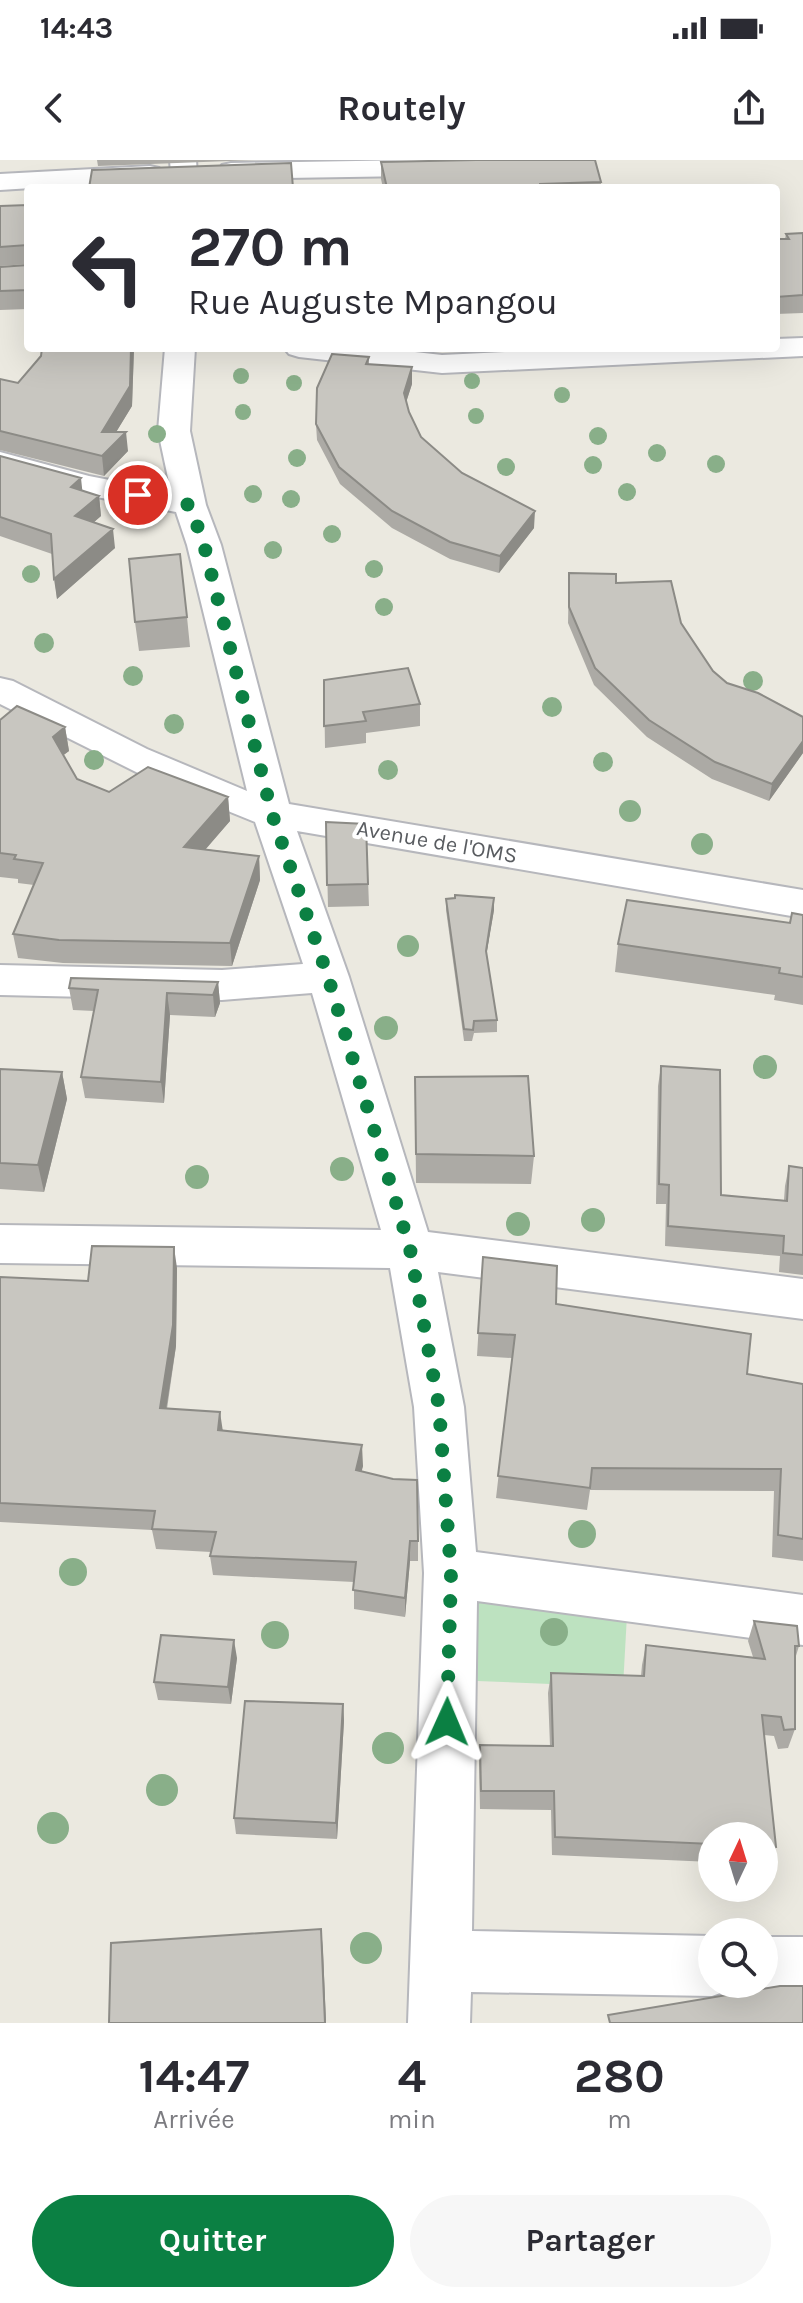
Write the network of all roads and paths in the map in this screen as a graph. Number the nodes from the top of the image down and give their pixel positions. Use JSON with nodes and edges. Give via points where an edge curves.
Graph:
{"nodes":[{"id":1,"x":540,"y":160,"type":"edge"},
{"id":2,"x":184,"y":173,"type":"edge"},
{"id":3,"x":0,"y":182,"type":"edge"},
{"id":4,"x":803,"y":347,"type":"edge"},
{"id":5,"x":780,"y":348,"type":"edge"},
{"id":6,"x":180,"y":352,"type":"edge"},
{"id":7,"x":335,"y":352,"type":"edge"},
{"id":8,"x":715,"y":352,"type":"edge"},
{"id":9,"x":0,"y":462,"type":"edge"},
{"id":10,"x":190,"y":505,"type":"junction"},
{"id":11,"x":0,"y":689,"type":"edge"},
{"id":12,"x":272,"y":814,"type":"junction"},
{"id":13,"x":803,"y":904,"type":"edge"},
{"id":14,"x":328,"y":977,"type":"junction"},
{"id":15,"x":0,"y":980,"type":"edge"},
{"id":16,"x":0,"y":1244,"type":"edge"},
{"id":17,"x":410,"y":1249,"type":"junction"},
{"id":18,"x":803,"y":1299,"type":"edge"},
{"id":19,"x":451,"y":1573,"type":"junction"},
{"id":20,"x":803,"y":1620,"type":"edge"},
{"id":21,"x":441,"y":1961,"type":"junction"},
{"id":22,"x":698,"y":1966,"type":"edge"},
{"id":23,"x":778,"y":1967,"type":"edge"},
{"id":24,"x":803,"y":1967,"type":"edge"},
{"id":25,"x":439,"y":2023,"type":"edge"}],
"edges":[{"from":1,"to":2,"type":"street"},
{"from":2,"to":3,"type":"street"},
{"from":4,"to":5,"type":"street"},
{"from":6,"to":10,"type":"street","via":[[174,431]]},
{"from":7,"to":8,"type":"street","via":[[442,364]]},
{"from":9,"to":10,"type":"street"},
{"from":10,"to":12,"type":"street"},
{"from":11,"to":12,"type":"street","name":"Avenue de l'OMS","via":[[159,769]]},
{"from":12,"to":13,"type":"street","name":"Avenue de l'OMS"},
{"from":12,"to":14,"type":"street"},
{"from":14,"to":15,"type":"street","via":[[222,985]]},
{"from":14,"to":17,"type":"street"},
{"from":16,"to":17,"type":"street"},
{"from":17,"to":18,"type":"street"},
{"from":17,"to":19,"type":"street","via":[[439,1407]]},
{"from":19,"to":20,"type":"street"},
{"from":19,"to":21,"type":"street"},
{"from":21,"to":22,"type":"street"},
{"from":21,"to":25,"type":"street"},
{"from":23,"to":24,"type":"street"}]}
